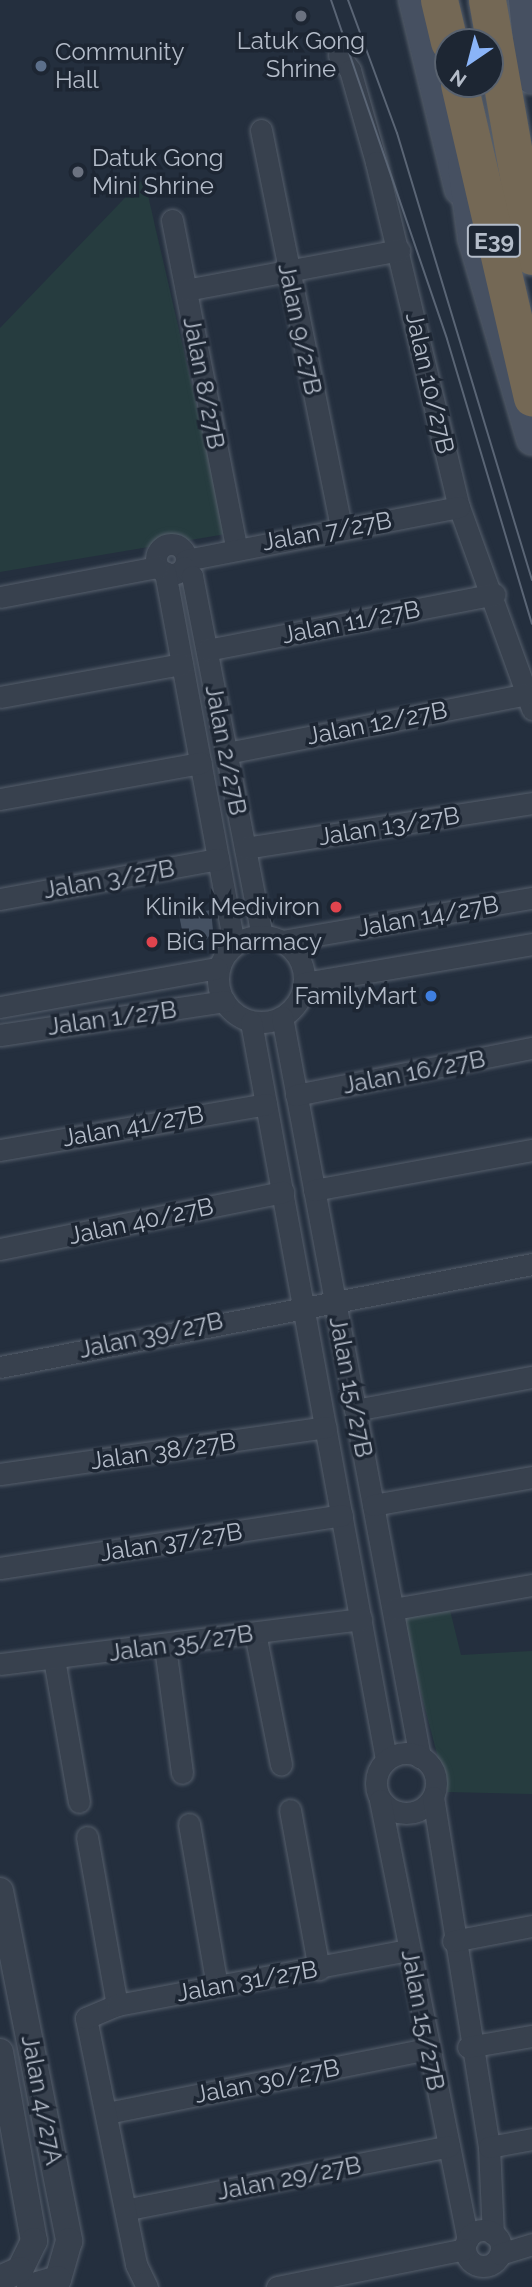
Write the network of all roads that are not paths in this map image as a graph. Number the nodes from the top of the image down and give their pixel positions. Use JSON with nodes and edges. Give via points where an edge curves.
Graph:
{"nodes":[{"id":1,"x":414,"y":0,"type":"edge"},
{"id":2,"x":439,"y":0,"type":"edge"},
{"id":3,"x":487,"y":0,"type":"edge"},
{"id":4,"x":497,"y":0,"type":"edge"},
{"id":5,"x":524,"y":0,"type":"edge"},
{"id":6,"x":443,"y":28,"type":"edge"},
{"id":7,"x":446,"y":28,"type":"edge"},
{"id":8,"x":339,"y":55,"type":"dead end"},
{"id":9,"x":532,"y":79,"type":"edge"},
{"id":10,"x":453,"y":98,"type":"edge"},
{"id":11,"x":462,"y":98,"type":"edge"},
{"id":12,"x":261,"y":130,"type":"dead end"},
{"id":13,"x":532,"y":202,"type":"edge"},
{"id":14,"x":173,"y":220,"type":"dead end"},
{"id":15,"x":473,"y":238,"type":"junction"},
{"id":16,"x":399,"y":250,"type":"junction"},
{"id":17,"x":532,"y":256,"type":"edge"},
{"id":18,"x":287,"y":272,"type":"junction"},
{"id":19,"x":186,"y":290,"type":"junction"},
{"id":20,"x":532,"y":398,"type":"edge"},
{"id":21,"x":532,"y":440,"type":"edge"},
{"id":22,"x":460,"y":507,"type":"junction"},
{"id":23,"x":341,"y":528,"type":"junction"},
{"id":24,"x":236,"y":547,"type":"junction"},
{"id":25,"x":172,"y":563,"type":"junction"},
{"id":26,"x":495,"y":594,"type":"junction"},
{"id":27,"x":0,"y":597,"type":"edge"},
{"id":28,"x":207,"y":650,"type":"junction"},
{"id":29,"x":182,"y":664,"type":"junction"},
{"id":30,"x":0,"y":697,"type":"edge"},
{"id":31,"x":530,"y":701,"type":"edge"},
{"id":32,"x":227,"y":753,"type":"junction"},
{"id":33,"x":201,"y":763,"type":"junction"},
{"id":34,"x":0,"y":799,"type":"edge"},
{"id":35,"x":532,"y":803,"type":"edge"},
{"id":36,"x":245,"y":848,"type":"junction"},
{"id":37,"x":218,"y":859,"type":"junction"},
{"id":38,"x":532,"y":898,"type":"edge"},
{"id":39,"x":0,"y":899,"type":"edge"},
{"id":40,"x":272,"y":939,"type":"junction"},
{"id":41,"x":234,"y":944,"type":"junction"},
{"id":42,"x":532,"y":944,"type":"edge"},
{"id":43,"x":217,"y":968,"type":"junction"},
{"id":44,"x":304,"y":983,"type":"junction"},
{"id":45,"x":223,"y":1002,"type":"junction"},
{"id":46,"x":0,"y":1007,"type":"edge"},
{"id":47,"x":282,"y":1017,"type":"junction"},
{"id":48,"x":251,"y":1022,"type":"junction"},
{"id":49,"x":0,"y":1035,"type":"edge"},
{"id":50,"x":532,"y":1048,"type":"edge"},
{"id":51,"x":296,"y":1095,"type":"junction"},
{"id":52,"x":266,"y":1104,"type":"junction"},
{"id":53,"x":0,"y":1150,"type":"edge"},
{"id":54,"x":532,"y":1150,"type":"edge"},
{"id":55,"x":314,"y":1190,"type":"junction"},
{"id":56,"x":282,"y":1192,"type":"junction"},
{"id":57,"x":0,"y":1249,"type":"edge"},
{"id":58,"x":532,"y":1264,"type":"edge"},
{"id":59,"x":334,"y":1298,"type":"junction"},
{"id":60,"x":303,"y":1304,"type":"junction"},
{"id":61,"x":0,"y":1367,"type":"edge"},
{"id":62,"x":532,"y":1377,"type":"edge"},
{"id":63,"x":355,"y":1410,"type":"junction"},
{"id":64,"x":326,"y":1427,"type":"junction"},
{"id":65,"x":0,"y":1474,"type":"edge"},
{"id":66,"x":532,"y":1477,"type":"edge"},
{"id":67,"x":373,"y":1505,"type":"junction"},
{"id":68,"x":342,"y":1515,"type":"junction"},
{"id":69,"x":0,"y":1568,"type":"edge"},
{"id":70,"x":532,"y":1586,"type":"edge"},
{"id":71,"x":393,"y":1609,"type":"junction"},
{"id":72,"x":361,"y":1619,"type":"junction"},
{"id":73,"x":255,"y":1633,"type":"junction"},
{"id":74,"x":164,"y":1647,"type":"junction"},
{"id":75,"x":54,"y":1659,"type":"junction"},
{"id":76,"x":0,"y":1666,"type":"edge"},
{"id":77,"x":420,"y":1756,"type":"junction"},
{"id":78,"x":386,"y":1759,"type":"junction"},
{"id":79,"x":281,"y":1764,"type":"dead end"},
{"id":80,"x":182,"y":1773,"type":"dead end"},
{"id":81,"x":433,"y":1797,"type":"junction"},
{"id":82,"x":380,"y":1800,"type":"junction"},
{"id":83,"x":79,"y":1802,"type":"dead end"},
{"id":84,"x":290,"y":1810,"type":"dead end"},
{"id":85,"x":188,"y":1824,"type":"dead end"},
{"id":86,"x":87,"y":1837,"type":"dead end"},
{"id":87,"x":0,"y":1891,"type":"edge"},
{"id":88,"x":532,"y":1926,"type":"edge"},
{"id":89,"x":453,"y":1941,"type":"junction"},
{"id":90,"x":409,"y":1950,"type":"junction"},
{"id":91,"x":319,"y":1969,"type":"junction"},
{"id":92,"x":217,"y":1986,"type":"junction"},
{"id":93,"x":117,"y":2005,"type":"junction"},
{"id":94,"x":532,"y":2036,"type":"edge"},
{"id":95,"x":468,"y":2048,"type":"junction"},
{"id":96,"x":427,"y":2049,"type":"junction"},
{"id":97,"x":0,"y":2052,"type":"edge"},
{"id":98,"x":107,"y":2113,"type":"junction"},
{"id":99,"x":532,"y":2139,"type":"edge"},
{"id":100,"x":449,"y":2146,"type":"junction"},
{"id":101,"x":489,"y":2147,"type":"junction"},
{"id":102,"x":129,"y":2209,"type":"junction"},
{"id":103,"x":532,"y":2243,"type":"edge"},
{"id":104,"x":498,"y":2244,"type":"junction"},
{"id":105,"x":464,"y":2250,"type":"junction"},
{"id":106,"x":0,"y":2279,"type":"edge"},
{"id":107,"x":30,"y":2287,"type":"edge"},
{"id":108,"x":147,"y":2287,"type":"edge"},
{"id":109,"x":277,"y":2287,"type":"edge"}],
"edges":[{"from":1,"to":15,"type":"main road"},
{"from":2,"to":6,"type":"main road"},
{"from":2,"to":7,"type":"highway"},
{"from":3,"to":17,"type":"highway","number":"E39"},
{"from":4,"to":13,"type":"main road"},
{"from":5,"to":9,"type":"main road"},
{"from":8,"to":16,"type":"street","name":"Jalan 10/27B","via":[[351,71]]},
{"from":10,"to":15,"type":"main road"},
{"from":11,"to":20,"type":"highway","number":"E39"},
{"from":12,"to":18,"type":"street","name":"Jalan 9/27B"},
{"from":14,"to":19,"type":"street","name":"Jalan 8/27B"},
{"from":15,"to":21,"type":"main road"},
{"from":16,"to":18,"type":"street"},
{"from":16,"to":22,"type":"street","name":"Jalan 10/27B"},
{"from":18,"to":19,"type":"street"},
{"from":18,"to":23,"type":"street","name":"Jalan 9/27B"},
{"from":19,"to":24,"type":"street","name":"Jalan 8/27B"},
{"from":22,"to":23,"type":"street","name":"Jalan 7/27B"},
{"from":22,"to":26,"type":"street","name":"Jalan 10/27B"},
{"from":23,"to":24,"type":"street","name":"Jalan 7/27B"},
{"from":24,"to":25,"type":"street","name":"Jalan 7/27B"},
{"from":25,"to":27,"type":"street","name":"Jalan 7/27B"},
{"from":25,"to":28,"type":"street","name":"Jalan 2/27B","via":[[192,576]]},
{"from":25,"to":29,"type":"street","name":"Jalan 2/27B"},
{"from":26,"to":28,"type":"street","name":"Jalan 11/27B"},
{"from":26,"to":31,"type":"street","name":"Jalan 10/27B"},
{"from":28,"to":32,"type":"street","name":"Jalan 2/27B"},
{"from":29,"to":30,"type":"street"},
{"from":29,"to":33,"type":"street","name":"Jalan 2/27B"},
{"from":31,"to":32,"type":"street","name":"Jalan 12/27B"},
{"from":32,"to":36,"type":"street","name":"Jalan 2/27B"},
{"from":33,"to":34,"type":"street"},
{"from":33,"to":37,"type":"street","name":"Jalan 2/27B"},
{"from":35,"to":36,"type":"street","name":"Jalan 13/27B"},
{"from":36,"to":40,"type":"street","name":"Jalan 2/27B"},
{"from":37,"to":39,"type":"street","name":"Jalan 3/27B"},
{"from":37,"to":41,"type":"street","name":"Jalan 2/27B"},
{"from":38,"to":40,"type":"street","name":"Jalan 14/27B"},
{"from":40,"to":41,"type":"street"},
{"from":40,"to":44,"type":"street","via":[[298,958]]},
{"from":41,"to":43,"type":"street"},
{"from":42,"to":44,"type":"street","name":"Jalan 14/27B"},
{"from":43,"to":45,"type":"street"},
{"from":43,"to":46,"type":"street","name":"Jalan 1/27B"},
{"from":44,"to":47,"type":"street"},
{"from":45,"to":48,"type":"street"},
{"from":45,"to":49,"type":"street","name":"Jalan 1/27B"},
{"from":47,"to":48,"type":"street"},
{"from":47,"to":51,"type":"street","name":"Jalan 15/27B"},
{"from":48,"to":52,"type":"street","name":"Jalan 15/27B"},
{"from":50,"to":51,"type":"street","name":"Jalan 16/27B"},
{"from":51,"to":55,"type":"street","name":"Jalan 15/27B"},
{"from":52,"to":53,"type":"street","name":"Jalan 41/27B"},
{"from":52,"to":56,"type":"street","name":"Jalan 15/27B"},
{"from":54,"to":55,"type":"street"},
{"from":55,"to":59,"type":"street","name":"Jalan 15/27B"},
{"from":56,"to":57,"type":"street","name":"Jalan 40/27B"},
{"from":56,"to":60,"type":"street","name":"Jalan 15/27B"},
{"from":58,"to":59,"type":"street","name":"Jalan 39/27B"},
{"from":59,"to":60,"type":"street","name":"Jalan 39/27B"},
{"from":59,"to":63,"type":"street","name":"Jalan 15/27B"},
{"from":60,"to":61,"type":"street","name":"Jalan 39/27B"},
{"from":60,"to":64,"type":"street","name":"Jalan 15/27B"},
{"from":62,"to":63,"type":"street"},
{"from":63,"to":67,"type":"street","name":"Jalan 15/27B"},
{"from":64,"to":65,"type":"street","name":"Jalan 38/27B"},
{"from":64,"to":68,"type":"street","name":"Jalan 15/27B"},
{"from":66,"to":67,"type":"street"},
{"from":67,"to":71,"type":"street","name":"Jalan 15/27B"},
{"from":68,"to":69,"type":"street","name":"Jalan 37/27B"},
{"from":68,"to":72,"type":"street","name":"Jalan 15/27B"},
{"from":70,"to":71,"type":"street"},
{"from":71,"to":77,"type":"street","name":"Jalan 15/27B"},
{"from":72,"to":73,"type":"street","name":"Jalan 35/27B"},
{"from":72,"to":78,"type":"street","name":"Jalan 15/27B"},
{"from":73,"to":74,"type":"street","name":"Jalan 35/27B"},
{"from":73,"to":79,"type":"street"},
{"from":74,"to":75,"type":"street","name":"Jalan 35/27B"},
{"from":74,"to":80,"type":"street"},
{"from":75,"to":76,"type":"street","name":"Jalan 35/27B"},
{"from":75,"to":83,"type":"street"},
{"from":77,"to":78,"type":"street"},
{"from":77,"to":81,"type":"street","via":[[436,1779]]},
{"from":78,"to":82,"type":"street","via":[[375,1783]]},
{"from":81,"to":82,"type":"street","via":[[407,1813]]},
{"from":81,"to":89,"type":"street","name":"Jalan 15/27B"},
{"from":82,"to":90,"type":"street","name":"Jalan 15/27B"},
{"from":84,"to":91,"type":"street"},
{"from":85,"to":92,"type":"street"},
{"from":86,"to":93,"type":"street"},
{"from":87,"to":107,"type":"street","name":"Jalan 4/27A","via":[[69,2241],[58,2279]]},
{"from":88,"to":89,"type":"street"},
{"from":89,"to":95,"type":"street","name":"Jalan 15/27B"},
{"from":90,"to":91,"type":"street","name":"Jalan 31/27B"},
{"from":90,"to":96,"type":"street","name":"Jalan 15/27B"},
{"from":91,"to":92,"type":"street","name":"Jalan 31/27B"},
{"from":92,"to":93,"type":"street","name":"Jalan 31/27B"},
{"from":93,"to":98,"type":"street","name":"Jalan 31/27B","via":[[86,2018]]},
{"from":94,"to":95,"type":"street"},
{"from":95,"to":101,"type":"street","name":"Jalan 15/27B"},
{"from":96,"to":98,"type":"street","name":"Jalan 30/27B"},
{"from":96,"to":100,"type":"street","name":"Jalan 15/27B"},
{"from":97,"to":106,"type":"street","name":"Jalan 4/27A","via":[[34,2241],[20,2270]]},
{"from":98,"to":102,"type":"street"},
{"from":99,"to":101,"type":"street"},
{"from":100,"to":102,"type":"street","name":"Jalan 29/27B"},
{"from":100,"to":105,"type":"street","name":"Jalan 15/27B"},
{"from":101,"to":104,"type":"street","name":"Jalan 15/27B"},
{"from":102,"to":108,"type":"street","via":[[136,2264]]},
{"from":103,"to":104,"type":"street"},
{"from":104,"to":105,"type":"street","via":[[479,2231]]},
{"from":104,"to":105,"type":"street","via":[[485,2267]]},
{"from":105,"to":109,"type":"street"}]}
